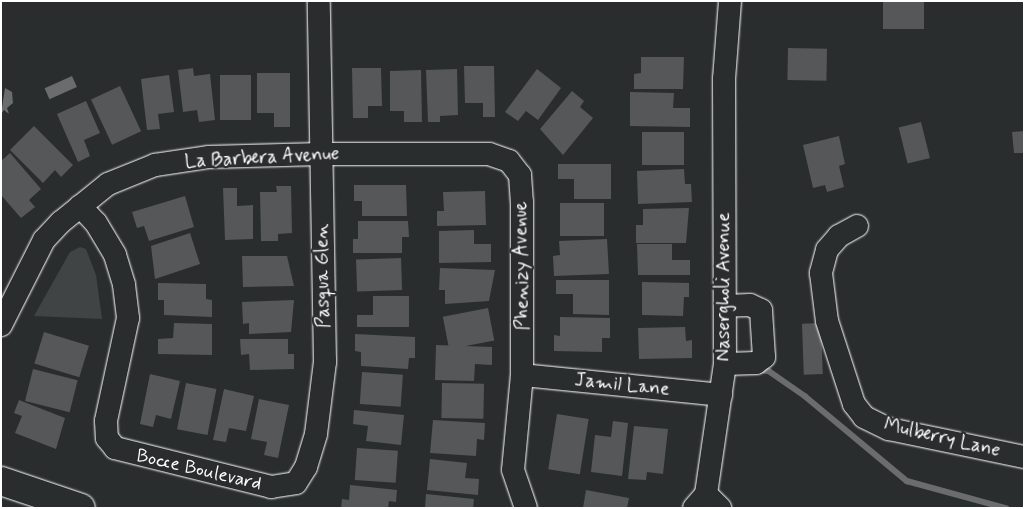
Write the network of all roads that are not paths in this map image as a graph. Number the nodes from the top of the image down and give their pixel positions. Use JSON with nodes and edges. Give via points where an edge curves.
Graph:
{"nodes":[{"id":1,"x":319,"y":1,"type":"edge"},
{"id":2,"x":730,"y":1,"type":"edge"},
{"id":3,"x":321,"y":154,"type":"junction"},
{"id":4,"x":509,"y":161,"type":"joint"},
{"id":5,"x":80,"y":206,"type":"junction"},
{"id":6,"x":857,"y":226,"type":"dead end"},
{"id":7,"x":725,"y":306,"type":"junction"},
{"id":8,"x":4,"y":315,"type":"edge"},
{"id":9,"x":725,"y":364,"type":"junction"},
{"id":10,"x":522,"y":375,"type":"junction"},
{"id":11,"x":721,"y":395,"type":"junction"},
{"id":12,"x":1024,"y":457,"type":"edge"},
{"id":13,"x":1,"y":481,"type":"edge"},
{"id":14,"x":296,"y":483,"type":"joint"},
{"id":15,"x":707,"y":503,"type":"edge"},
{"id":16,"x":81,"y":508,"type":"edge"},
{"id":17,"x":526,"y":508,"type":"edge"}],
"edges":[{"from":1,"to":3,"type":"street","name":"Pasqua Glen"},
{"from":2,"to":7,"type":"street","name":"Nasergholi Avenue","via":[[724,79]]},
{"from":3,"to":4,"type":"street","name":"La Barbera Avenue","via":[[489,154]]},
{"from":3,"to":5,"type":"street","name":"La Barbera Avenue","via":[[209,157],[155,165],[108,184]]},
{"from":3,"to":14,"type":"street","name":"Pasqua Glen","via":[[325,362],[316,434],[306,467]]},
{"from":4,"to":10,"type":"street","name":"Phenizy Avenue","via":[[520,175],[522,202]]},
{"from":5,"to":8,"type":"street","name":"La Barbera Avenue","via":[[44,240]]},
{"from":5,"to":14,"type":"street","name":"Bocce Boulevard","via":[[96,224],[114,255],[128,318],[106,422],[107,438],[115,448],[136,456],[271,487]]},
{"from":6,"to":12,"type":"street","name":"Mulberry Lane","via":[[839,236],[828,250],[821,274],[827,321],[854,404],[864,417],[889,429]]},
{"from":7,"to":9,"type":"street","name":"Nasergholi Avenue"},
{"from":7,"to":9,"type":"street","via":[[750,305],[761,310],[764,357],[756,363]]},
{"from":9,"to":11,"type":"street","name":"Nasergholi Avenue"},
{"from":10,"to":11,"type":"street","name":"Jamil Lane"},
{"from":10,"to":17,"type":"street","name":"Phenizy Avenue","via":[[514,470]]},
{"from":11,"to":15,"type":"street","name":"Nasergholi Avenue"},
{"from":13,"to":16,"type":"main road"}]}
